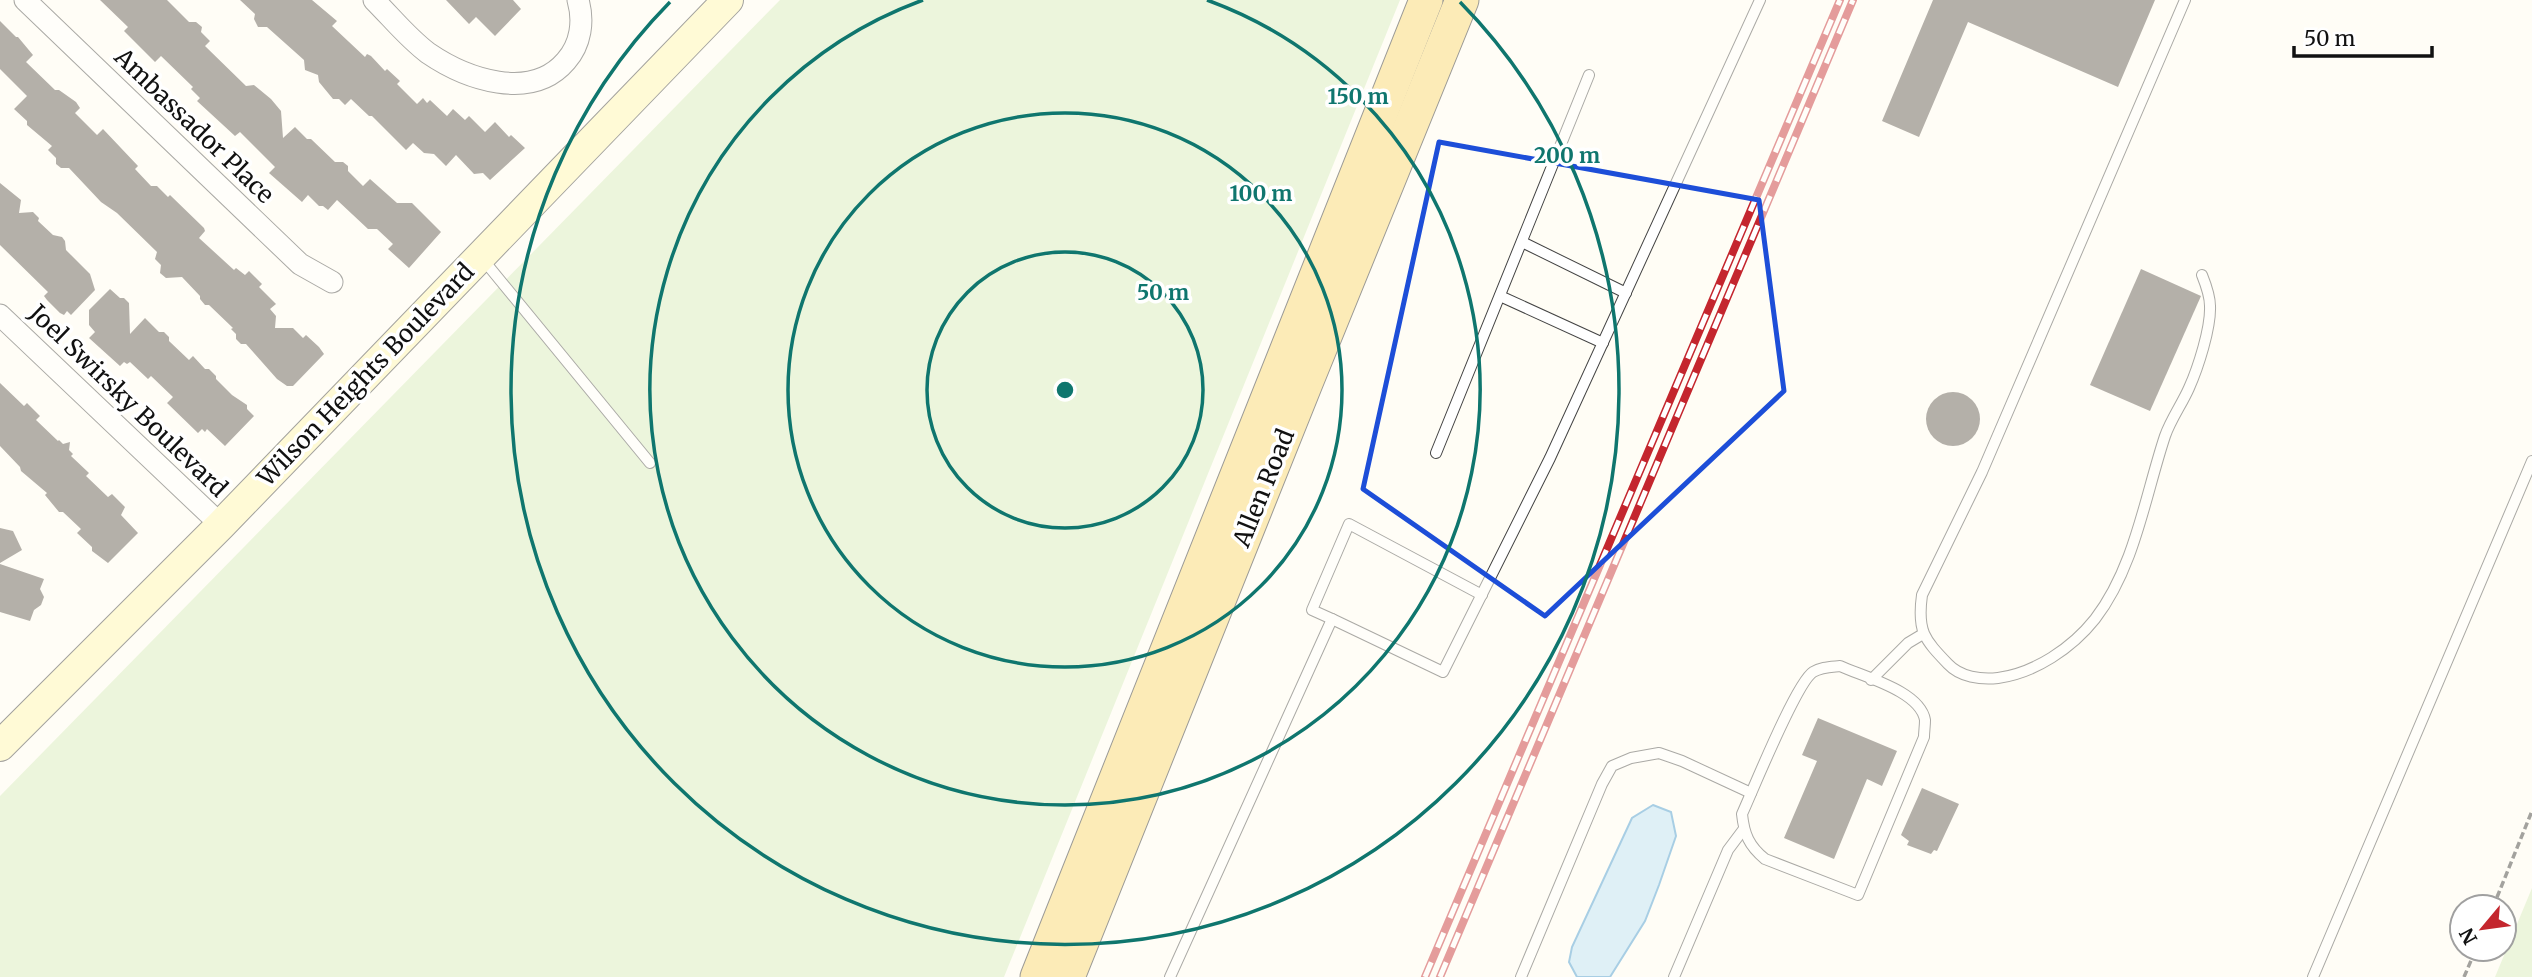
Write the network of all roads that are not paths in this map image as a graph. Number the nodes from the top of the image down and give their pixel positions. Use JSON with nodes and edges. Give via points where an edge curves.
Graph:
{"nodes":[{"id":1,"x":25,"y":0,"type":"edge"},
{"id":2,"x":374,"y":0,"type":"edge"},
{"id":3,"x":578,"y":0,"type":"edge"},
{"id":4,"x":728,"y":0,"type":"edge"},
{"id":5,"x":1426,"y":0,"type":"edge"},
{"id":6,"x":1462,"y":0,"type":"edge"},
{"id":7,"x":1760,"y":0,"type":"edge"},
{"id":8,"x":2185,"y":0,"type":"edge"},
{"id":9,"x":1589,"y":75,"type":"dead end"},
{"id":10,"x":1522,"y":242,"type":"junction"},
{"id":11,"x":481,"y":257,"type":"junction"},
{"id":12,"x":2202,"y":275,"type":"dead end"},
{"id":13,"x":332,"y":282,"type":"dead end"},
{"id":14,"x":1626,"y":293,"type":"junction"},
{"id":15,"x":1500,"y":296,"type":"junction"},
{"id":16,"x":0,"y":315,"type":"edge"},
{"id":17,"x":1604,"y":343,"type":"junction"},
{"id":18,"x":1436,"y":453,"type":"dead end"},
{"id":19,"x":2532,"y":461,"type":"edge"},
{"id":20,"x":650,"y":463,"type":"dead end"},
{"id":21,"x":221,"y":526,"type":"junction"},
{"id":22,"x":1482,"y":594,"type":"junction"},
{"id":23,"x":1332,"y":619,"type":"junction"},
{"id":24,"x":1923,"y":634,"type":"junction"},
{"id":25,"x":1871,"y":680,"type":"junction"},
{"id":26,"x":0,"y":746,"type":"edge"},
{"id":27,"x":1751,"y":793,"type":"junction"},
{"id":28,"x":1743,"y":830,"type":"junction"},
{"id":29,"x":1037,"y":977,"type":"edge"},
{"id":30,"x":1068,"y":977,"type":"edge"},
{"id":31,"x":1170,"y":977,"type":"edge"},
{"id":32,"x":1521,"y":977,"type":"edge"},
{"id":33,"x":1674,"y":977,"type":"edge"},
{"id":34,"x":2313,"y":977,"type":"edge"}],
"edges":[{"from":1,"to":13,"type":"street","name":"Ambassador Place","via":[[300,264]]},
{"from":2,"to":3,"type":"street","via":[[416,43],[449,65],[485,79],[520,84],[549,76],[568,59],[580,31]]},
{"from":4,"to":11,"type":"main road","name":"Wilson Heights Boulevard"},
{"from":5,"to":29,"type":"main road","name":"Allen Road"},
{"from":6,"to":30,"type":"main road","name":"Allen Road"},
{"from":7,"to":14,"type":"lane"},
{"from":8,"to":24,"type":"lane","via":[[1982,472],[1922,595],[1919,615]]},
{"from":9,"to":10,"type":"lane"},
{"from":10,"to":14,"type":"lane"},
{"from":10,"to":15,"type":"lane"},
{"from":11,"to":20,"type":"lane"},
{"from":11,"to":21,"type":"main road","name":"Wilson Heights Boulevard"},
{"from":12,"to":24,"type":"lane","via":[[2211,307],[2190,386],[2166,433],[2122,572],[2096,618],[2074,641],[2036,666],[1984,679],[1954,671]]},
{"from":14,"to":17,"type":"lane"},
{"from":15,"to":17,"type":"lane"},
{"from":15,"to":18,"type":"lane"},
{"from":16,"to":21,"type":"street","name":"Joel Swirsky Boulevard"},
{"from":17,"to":22,"type":"lane"},
{"from":19,"to":34,"type":"lane"},
{"from":21,"to":26,"type":"main road","name":"Wilson Heights Boulevard"},
{"from":22,"to":23,"type":"lane","via":[[1443,672]]},
{"from":22,"to":23,"type":"lane","via":[[1349,524],[1312,610]]},
{"from":23,"to":31,"type":"lane"},
{"from":24,"to":25,"type":"lane"},
{"from":25,"to":27,"type":"lane","via":[[1840,666],[1811,673],[1796,695]]},
{"from":25,"to":28,"type":"lane","via":[[1908,695],[1925,719],[1924,737],[1858,895],[1765,859],[1752,848]]},
{"from":27,"to":28,"type":"lane","via":[[1742,814]]},
{"from":27,"to":32,"type":"lane","via":[[1659,753],[1612,766]]},
{"from":28,"to":33,"type":"lane","via":[[1727,850]]}]}
